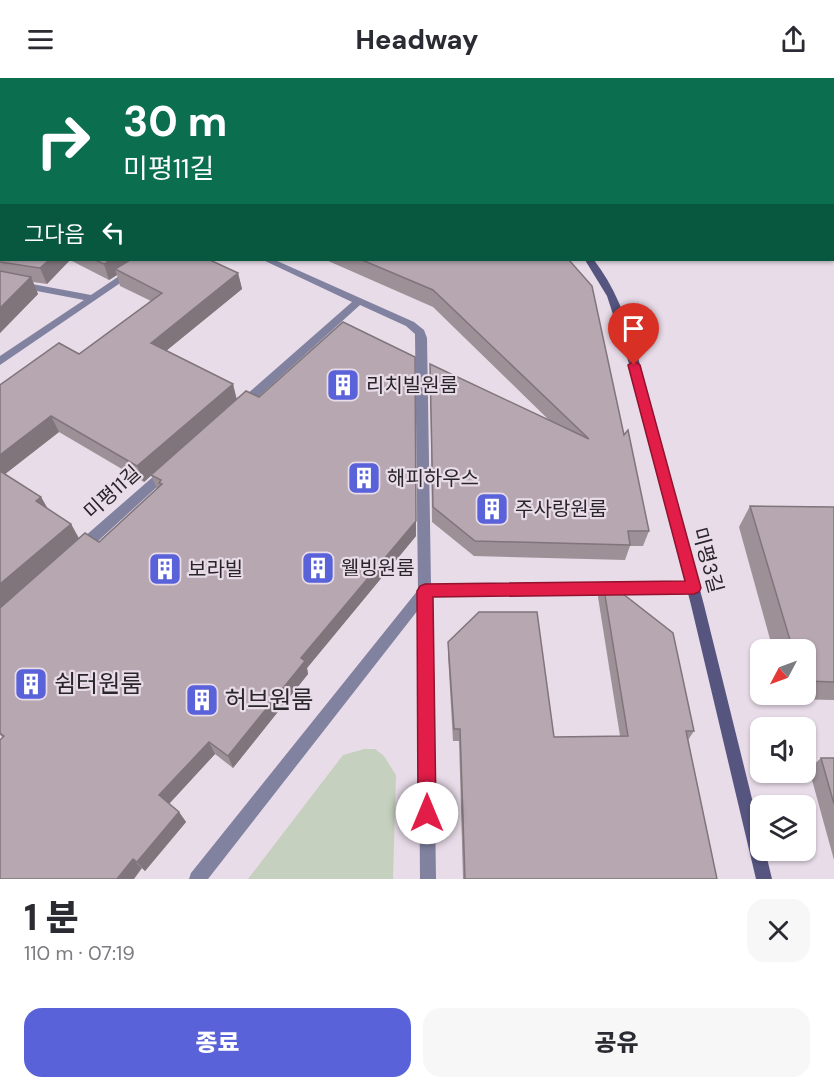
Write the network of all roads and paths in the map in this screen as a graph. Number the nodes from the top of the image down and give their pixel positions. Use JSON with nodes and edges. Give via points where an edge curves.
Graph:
{"nodes":[{"id":1,"x":102,"y":78,"type":"edge"},
{"id":2,"x":119,"y":78,"type":"edge"},
{"id":3,"x":148,"y":261,"type":"edge"},
{"id":4,"x":270,"y":261,"type":"edge"},
{"id":5,"x":590,"y":261,"type":"edge"},
{"id":6,"x":0,"y":281,"type":"edge"},
{"id":7,"x":92,"y":298,"type":"junction"},
{"id":8,"x":360,"y":300,"type":"junction"},
{"id":9,"x":0,"y":361,"type":"edge"},
{"id":10,"x":228,"y":417,"type":"edge"},
{"id":11,"x":175,"y":464,"type":"edge"},
{"id":12,"x":70,"y":558,"type":"edge"},
{"id":13,"x":694,"y":588,"type":"junction"},
{"id":14,"x":425,"y":591,"type":"junction"},
{"id":15,"x":197,"y":879,"type":"edge"},
{"id":16,"x":428,"y":879,"type":"edge"},
{"id":17,"x":764,"y":879,"type":"edge"}],
"edges":[{"from":1,"to":2,"type":"street"},
{"from":3,"to":7,"type":"street"},
{"from":4,"to":8,"type":"street"},
{"from":5,"to":13,"type":"street","name":"미평3길","via":[[611,293],[628,343]]},
{"from":6,"to":7,"type":"street"},
{"from":7,"to":9,"type":"street"},
{"from":8,"to":10,"type":"street"},
{"from":8,"to":14,"type":"street","via":[[410,324],[422,338]]},
{"from":11,"to":12,"type":"street","name":"미평11길"},
{"from":13,"to":14,"type":"street"},
{"from":13,"to":17,"type":"street","name":"미평3길"},
{"from":14,"to":15,"type":"street"},
{"from":14,"to":16,"type":"street"}]}
